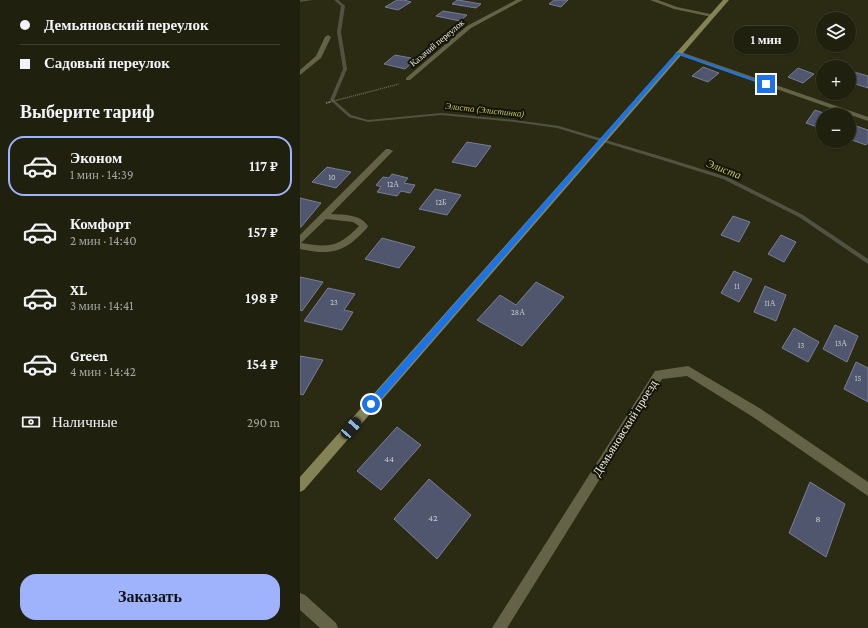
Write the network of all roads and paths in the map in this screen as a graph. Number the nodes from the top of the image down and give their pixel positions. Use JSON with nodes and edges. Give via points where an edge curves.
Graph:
{"nodes":[{"id":1,"x":520,"y":0,"type":"edge"},
{"id":2,"x":653,"y":0,"type":"edge"},
{"id":3,"x":726,"y":0,"type":"edge"},
{"id":4,"x":712,"y":15,"type":"junction"},
{"id":5,"x":328,"y":37,"type":"dead end"},
{"id":6,"x":678,"y":53,"type":"junction"},
{"id":7,"x":300,"y":73,"type":"edge"},
{"id":8,"x":408,"y":79,"type":"joint"},
{"id":9,"x":326,"y":103,"type":"dead end"},
{"id":10,"x":868,"y":120,"type":"edge"},
{"id":11,"x":389,"y":151,"type":"dead end"},
{"id":12,"x":324,"y":216,"type":"junction"},
{"id":13,"x":300,"y":240,"type":"edge"},
{"id":14,"x":300,"y":246,"type":"edge"},
{"id":15,"x":300,"y":486,"type":"edge"},
{"id":16,"x":868,"y":490,"type":"edge"},
{"id":17,"x":300,"y":600,"type":"edge"},
{"id":18,"x":331,"y":628,"type":"edge"},
{"id":19,"x":499,"y":628,"type":"edge"}],
"edges":[{"from":1,"to":8,"type":"street","name":"Казачий переулок","via":[[469,26]]},
{"from":2,"to":4,"type":"street","via":[[676,8]]},
{"from":3,"to":4,"type":"main road"},
{"from":4,"to":6,"type":"main road"},
{"from":5,"to":7,"type":"street","via":[[319,57]]},
{"from":6,"to":10,"type":"street"},
{"from":6,"to":15,"type":"main road"},
{"from":8,"to":9,"type":"path","via":[[396,86]]},
{"from":11,"to":12,"type":"street"},
{"from":12,"to":13,"type":"street"},
{"from":12,"to":14,"type":"street","via":[[355,219],[364,226],[350,241],[337,248],[320,251]]},
{"from":16,"to":19,"type":"street","name":"Демьяновский проезд","via":[[757,413],[688,371],[659,374]]},
{"from":17,"to":18,"type":"street"}]}
